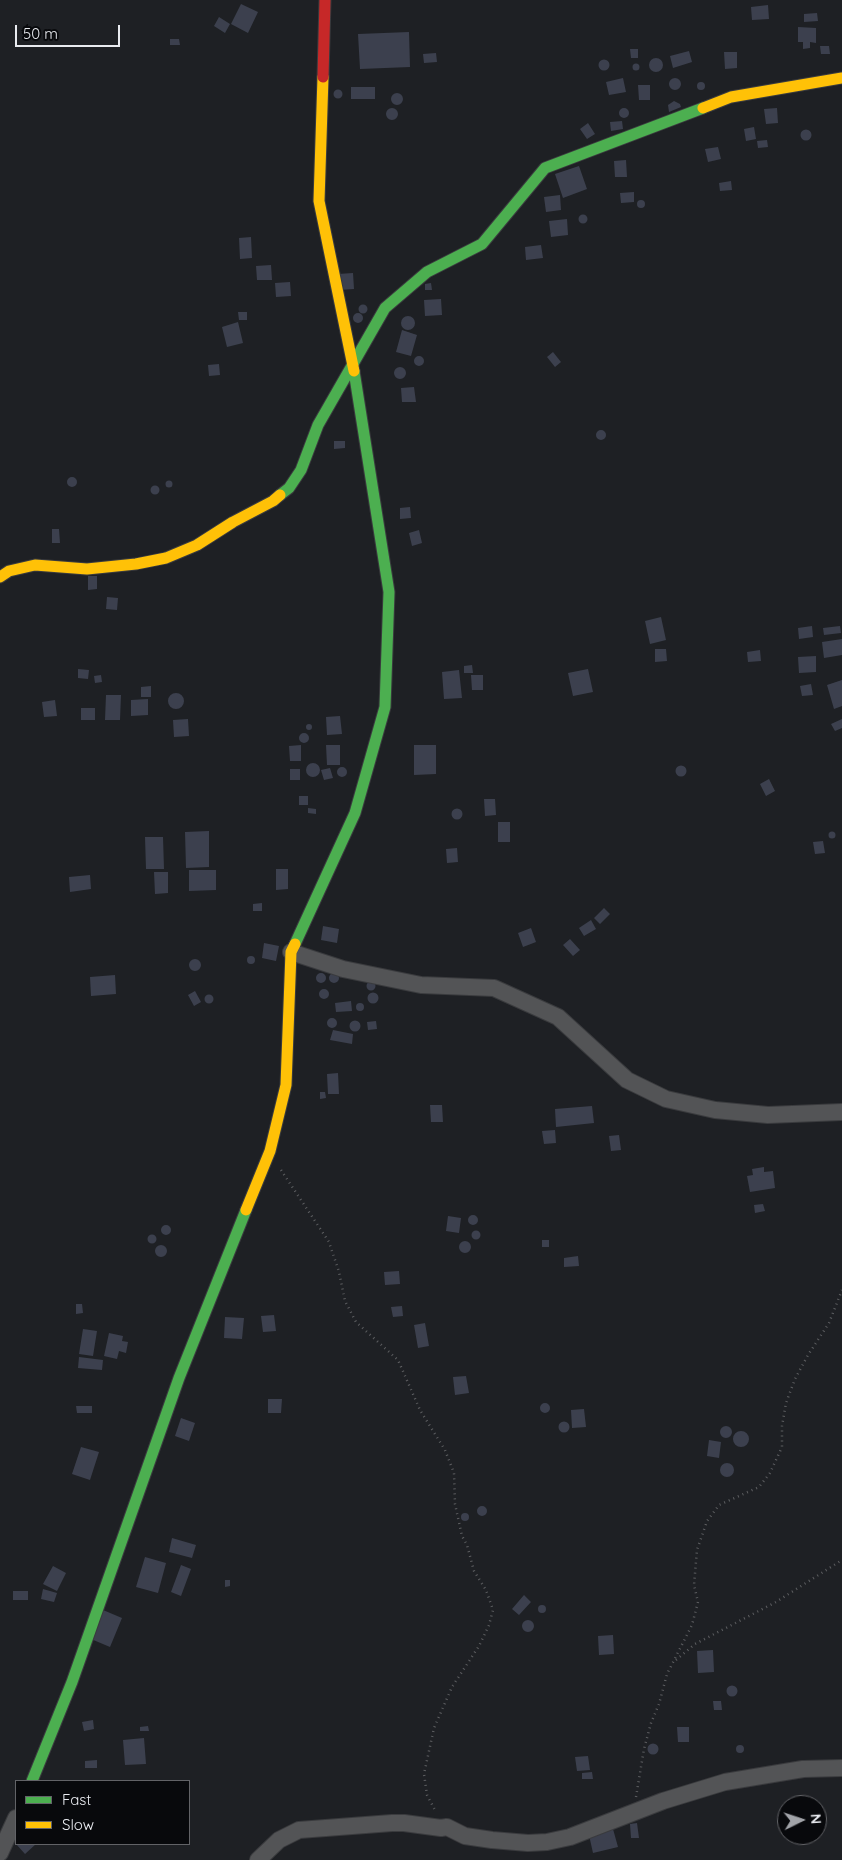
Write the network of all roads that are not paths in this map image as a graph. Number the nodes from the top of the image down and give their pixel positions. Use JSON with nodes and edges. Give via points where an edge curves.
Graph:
{"nodes":[{"id":1,"x":325,"y":0,"type":"edge"},
{"id":2,"x":842,"y":78,"type":"edge"},
{"id":3,"x":352,"y":362,"type":"junction"},
{"id":4,"x":0,"y":577,"type":"edge"},
{"id":5,"x":291,"y":952,"type":"junction"},
{"id":6,"x":842,"y":1112,"type":"edge"},
{"id":7,"x":842,"y":1768,"type":"edge"},
{"id":8,"x":32,"y":1780,"type":"edge"},
{"id":9,"x":15,"y":1820,"type":"edge"},
{"id":10,"x":0,"y":1853,"type":"edge"},
{"id":11,"x":258,"y":1860,"type":"edge"}],
"edges":[{"from":1,"to":3,"type":"street","via":[[319,201]]},
{"from":2,"to":3,"type":"street","via":[[731,97],[545,168],[482,244],[427,272],[385,308]]},
{"from":3,"to":4,"type":"street","via":[[318,425],[301,470],[289,488],[273,501],[196,545],[166,558],[87,569],[35,566],[9,571]]},
{"from":3,"to":5,"type":"street","via":[[389,592],[385,707],[355,813]]},
{"from":5,"to":6,"type":"street","via":[[343,969],[421,985],[494,988],[558,1017],[627,1080],[666,1099],[715,1110],[768,1115]]},
{"from":5,"to":8,"type":"street","via":[[286,1085],[270,1151],[179,1378],[72,1682]]},
{"from":7,"to":11,"type":"street","via":[[803,1769],[725,1782],[663,1801],[570,1837],[547,1842],[466,1836],[446,1827],[404,1823],[307,1829],[279,1840]]},
{"from":9,"to":10,"type":"street"}]}
